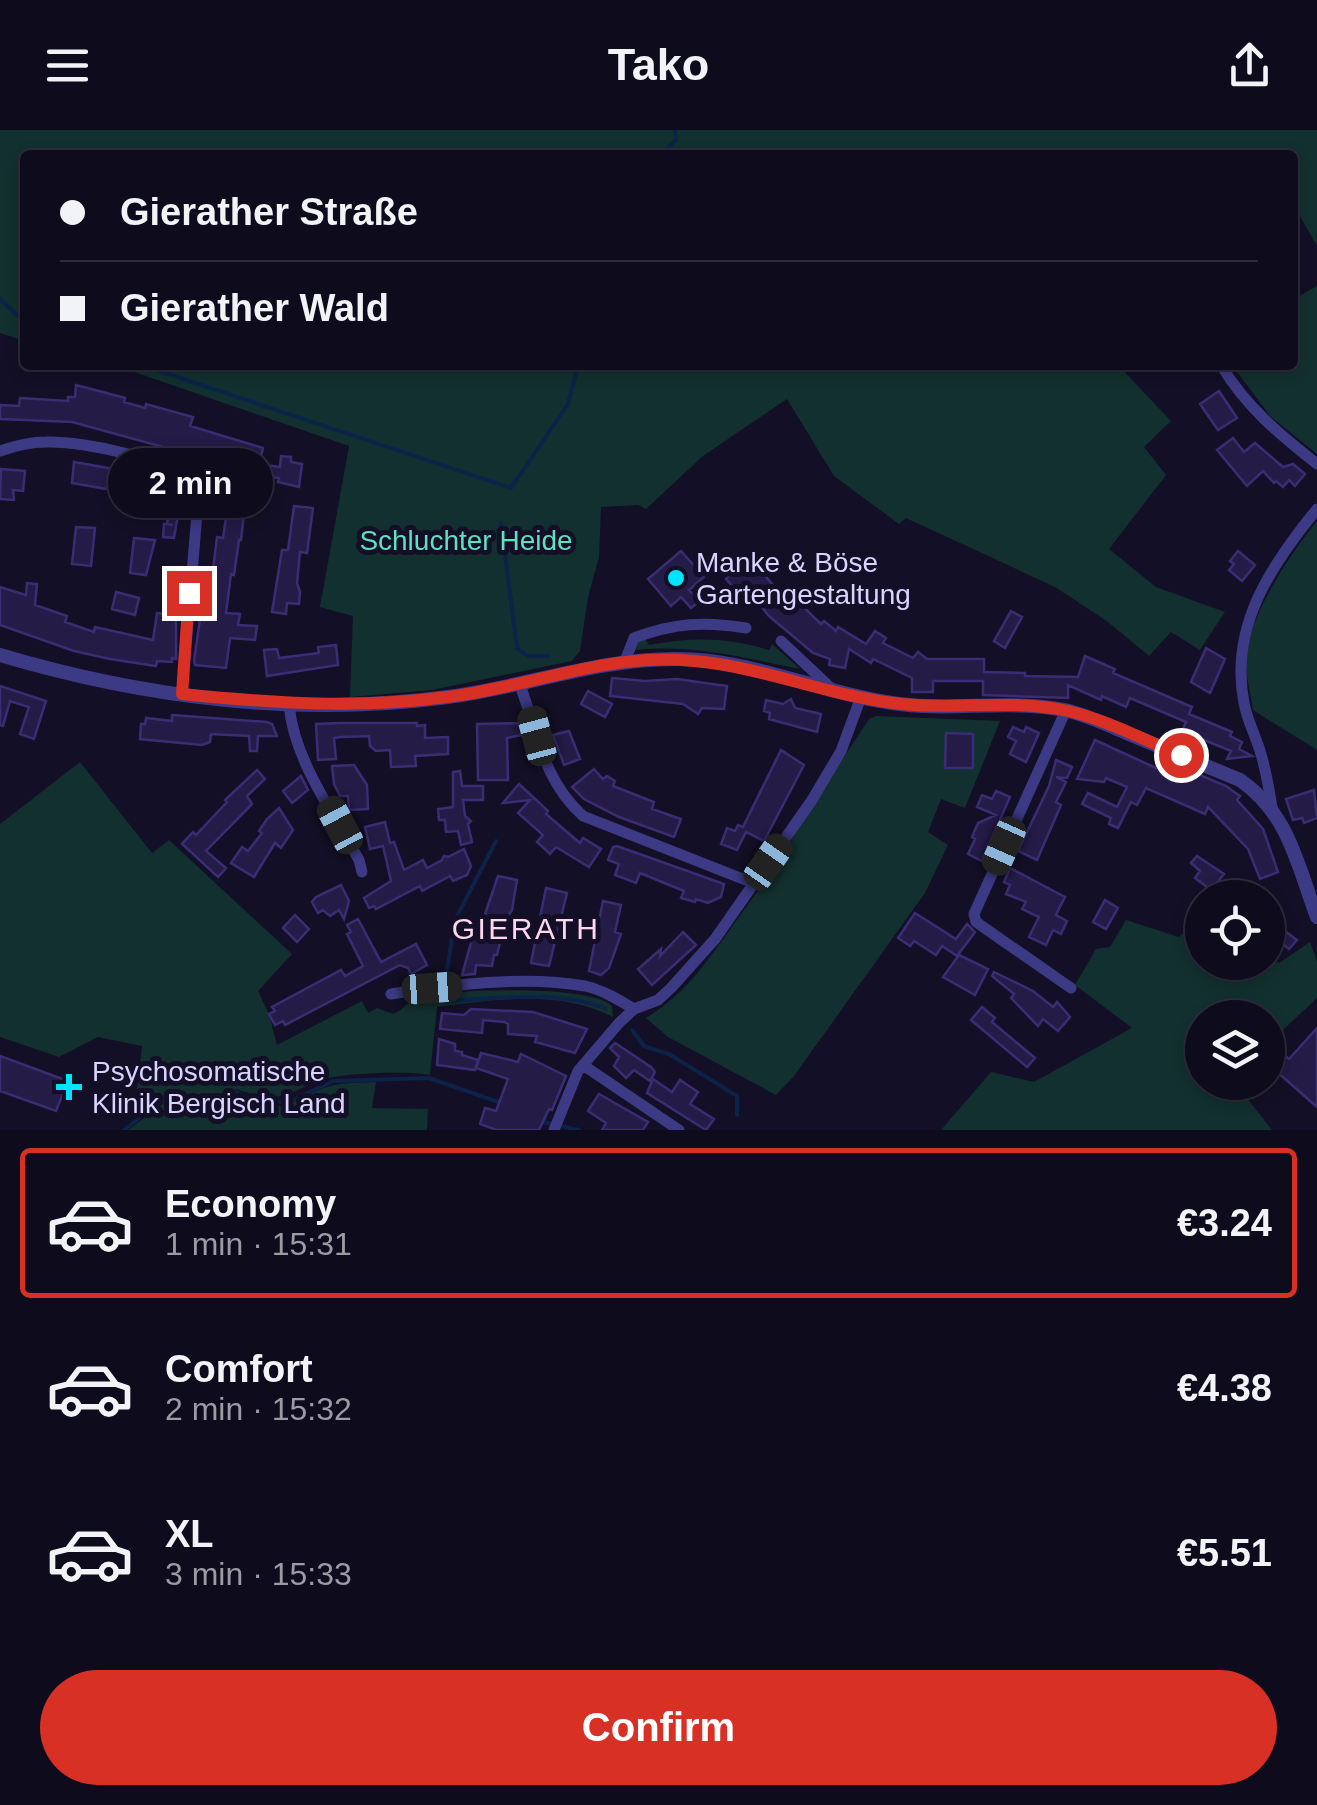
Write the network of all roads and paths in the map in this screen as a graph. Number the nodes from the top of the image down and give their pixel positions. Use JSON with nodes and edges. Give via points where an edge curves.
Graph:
{"nodes":[{"id":1,"x":1224,"y":370,"type":"edge"},
{"id":2,"x":0,"y":451,"type":"edge"},
{"id":3,"x":1317,"y":464,"type":"edge"},
{"id":4,"x":1317,"y":509,"type":"edge"},
{"id":5,"x":746,"y":628,"type":"dead end"},
{"id":6,"x":781,"y":641,"type":"dead end"},
{"id":7,"x":0,"y":655,"type":"edge"},
{"id":8,"x":626,"y":661,"type":"junction"},
{"id":9,"x":520,"y":685,"type":"junction"},
{"id":10,"x":833,"y":690,"type":"junction"},
{"id":11,"x":182,"y":694,"type":"junction"},
{"id":12,"x":861,"y":697,"type":"junction"},
{"id":13,"x":289,"y":705,"type":"junction"},
{"id":14,"x":1066,"y":710,"type":"junction"},
{"id":15,"x":1272,"y":807,"type":"junction"},
{"id":16,"x":362,"y":872,"type":"dead end"},
{"id":17,"x":753,"y":884,"type":"junction"},
{"id":18,"x":1317,"y":917,"type":"edge"},
{"id":19,"x":1071,"y":988,"type":"dead end"},
{"id":20,"x":390,"y":994,"type":"dead end"},
{"id":21,"x":634,"y":1009,"type":"junction"},
{"id":22,"x":583,"y":1065,"type":"junction"},
{"id":23,"x":557,"y":1124,"type":"edge"},
{"id":24,"x":680,"y":1130,"type":"edge"}],
"edges":[{"from":1,"to":3,"type":"street","via":[[1263,421]]},
{"from":2,"to":11,"type":"street","via":[[68,442],[168,467],[198,488]]},
{"from":4,"to":15,"type":"street","via":[[1270,574],[1239,656],[1244,704]]},
{"from":5,"to":8,"type":"street","via":[[701,621],[668,625],[634,638]]},
{"from":6,"to":10,"type":"street"},
{"from":7,"to":11,"type":"street"},
{"from":8,"to":9,"type":"street"},
{"from":8,"to":10,"type":"street","via":[[738,665]]},
{"from":9,"to":13,"type":"street","via":[[427,699]]},
{"from":9,"to":17,"type":"street","via":[[552,781],[583,816]]},
{"from":10,"to":12,"type":"street"},
{"from":11,"to":13,"type":"street"},
{"from":12,"to":14,"type":"street"},
{"from":12,"to":17,"type":"street","via":[[832,767]]},
{"from":13,"to":16,"type":"street","via":[[302,755]]},
{"from":14,"to":15,"type":"street","via":[[1240,780]]},
{"from":14,"to":19,"type":"street","via":[[974,914],[976,922]]},
{"from":15,"to":18,"type":"street"},
{"from":17,"to":21,"type":"street","via":[[698,961],[658,1000]]},
{"from":20,"to":21,"type":"street","via":[[540,982],[584,986]]},
{"from":21,"to":22,"type":"street"},
{"from":22,"to":23,"type":"street"},
{"from":22,"to":24,"type":"street"}]}
